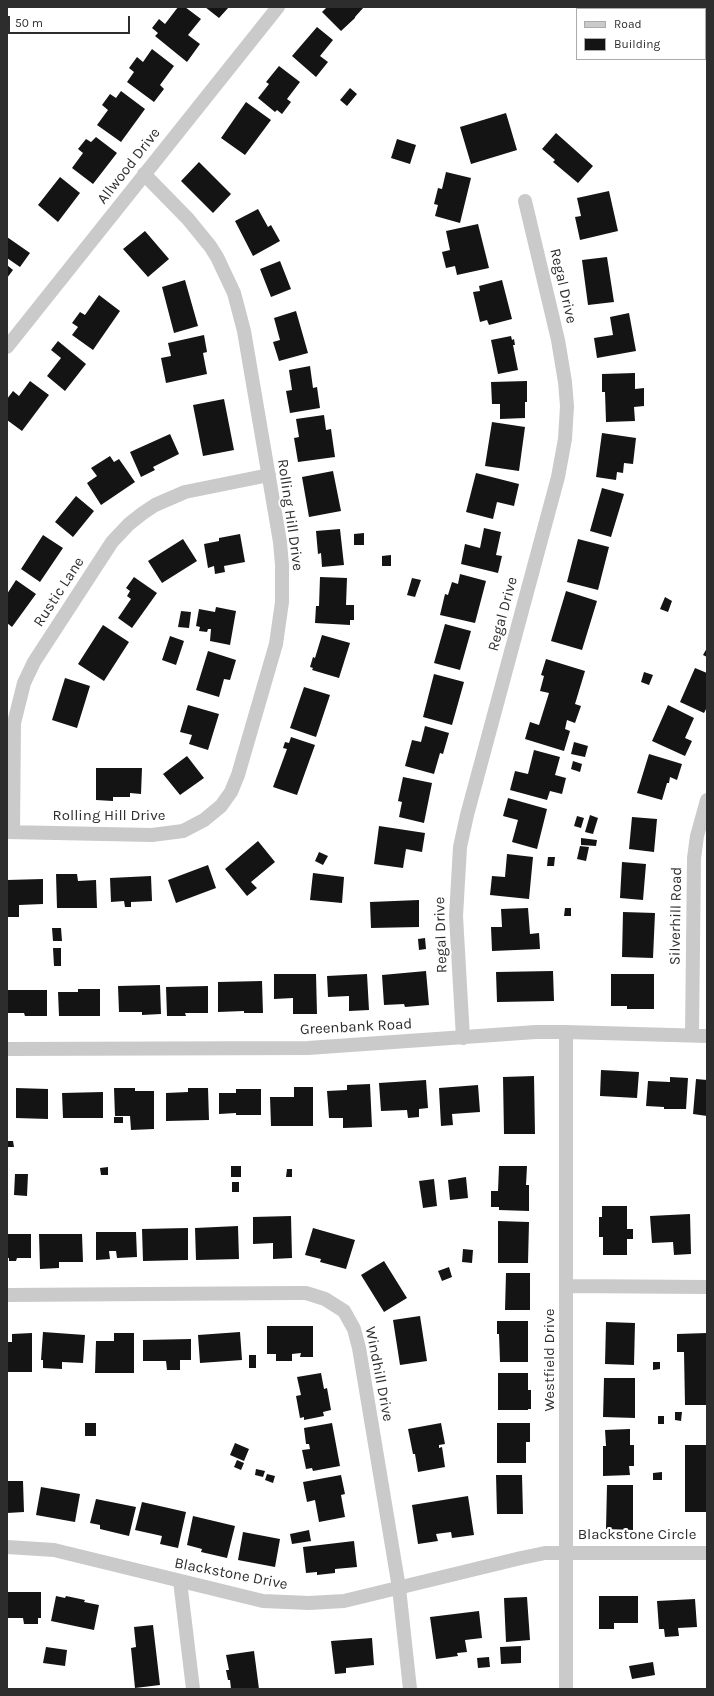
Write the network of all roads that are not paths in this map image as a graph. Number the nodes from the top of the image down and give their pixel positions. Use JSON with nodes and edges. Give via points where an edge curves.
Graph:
{"nodes":[{"id":1,"x":278,"y":7,"type":"edge"},
{"id":2,"x":144,"y":174,"type":"junction"},
{"id":3,"x":525,"y":201,"type":"dead end"},
{"id":4,"x":7,"y":347,"type":"edge"},
{"id":5,"x":269,"y":475,"type":"junction"},
{"id":6,"x":707,"y":800,"type":"edge"},
{"id":7,"x":10,"y":832,"type":"edge"},
{"id":8,"x":566,"y":1032,"type":"junction"},
{"id":9,"x":692,"y":1035,"type":"junction"},
{"id":10,"x":707,"y":1036,"type":"edge"},
{"id":11,"x":463,"y":1038,"type":"junction"},
{"id":12,"x":7,"y":1049,"type":"edge"},
{"id":13,"x":567,"y":1286,"type":"junction"},
{"id":14,"x":707,"y":1287,"type":"edge"},
{"id":15,"x":7,"y":1295,"type":"edge"},
{"id":16,"x":7,"y":1548,"type":"edge"},
{"id":17,"x":567,"y":1552,"type":"junction"},
{"id":18,"x":707,"y":1553,"type":"edge"},
{"id":19,"x":180,"y":1581,"type":"junction"},
{"id":20,"x":399,"y":1588,"type":"junction"},
{"id":21,"x":193,"y":1689,"type":"edge"},
{"id":22,"x":410,"y":1689,"type":"edge"},
{"id":23,"x":566,"y":1689,"type":"edge"}],
"edges":[{"from":1,"to":2,"type":"street","name":"Allwood Drive"},
{"from":2,"to":4,"type":"street","name":"Allwood Drive"},
{"from":2,"to":5,"type":"street","name":"Rolling Hill Drive","via":[[188,219],[210,246],[234,293],[244,331]]},
{"from":3,"to":11,"type":"street","name":"Regal Drive","via":[[558,340],[566,400],[565,439],[558,477],[466,815],[460,847],[456,916]]},
{"from":5,"to":7,"type":"street","name":"Rustic Lane","via":[[184,492],[143,514],[112,542],[34,662],[24,683],[14,723]]},
{"from":5,"to":7,"type":"street","name":"Rolling Hill Drive","via":[[280,542],[282,602],[276,644],[231,792],[209,817],[183,831],[152,835]]},
{"from":6,"to":9,"type":"street","name":"Silverhill Road","via":[[694,858]]},
{"from":8,"to":9,"type":"street","name":"Greenbank Road"},
{"from":8,"to":11,"type":"street","name":"Greenbank Road"},
{"from":8,"to":13,"type":"street","name":"Westfield Drive"},
{"from":9,"to":10,"type":"street","name":"Greenbank Road"},
{"from":11,"to":12,"type":"street","name":"Greenbank Road","via":[[308,1048]]},
{"from":13,"to":14,"type":"street"},
{"from":13,"to":17,"type":"street","name":"Westfield Drive"},
{"from":15,"to":20,"type":"street","name":"Windhill Drive","via":[[297,1293],[336,1304],[350,1320],[359,1348]]},
{"from":16,"to":19,"type":"street","name":"Blackstone Drive","via":[[54,1550]]},
{"from":17,"to":18,"type":"street","name":"Blackstone Circle"},
{"from":17,"to":20,"type":"street","name":"Blackstone Drive","via":[[544,1553]]},
{"from":17,"to":23,"type":"street","name":"Westfield Drive"},
{"from":19,"to":20,"type":"street","name":"Blackstone Drive","via":[[286,1603],[327,1603]]},
{"from":19,"to":21,"type":"street"},
{"from":20,"to":22,"type":"street","name":"Windhill Drive"}]}
